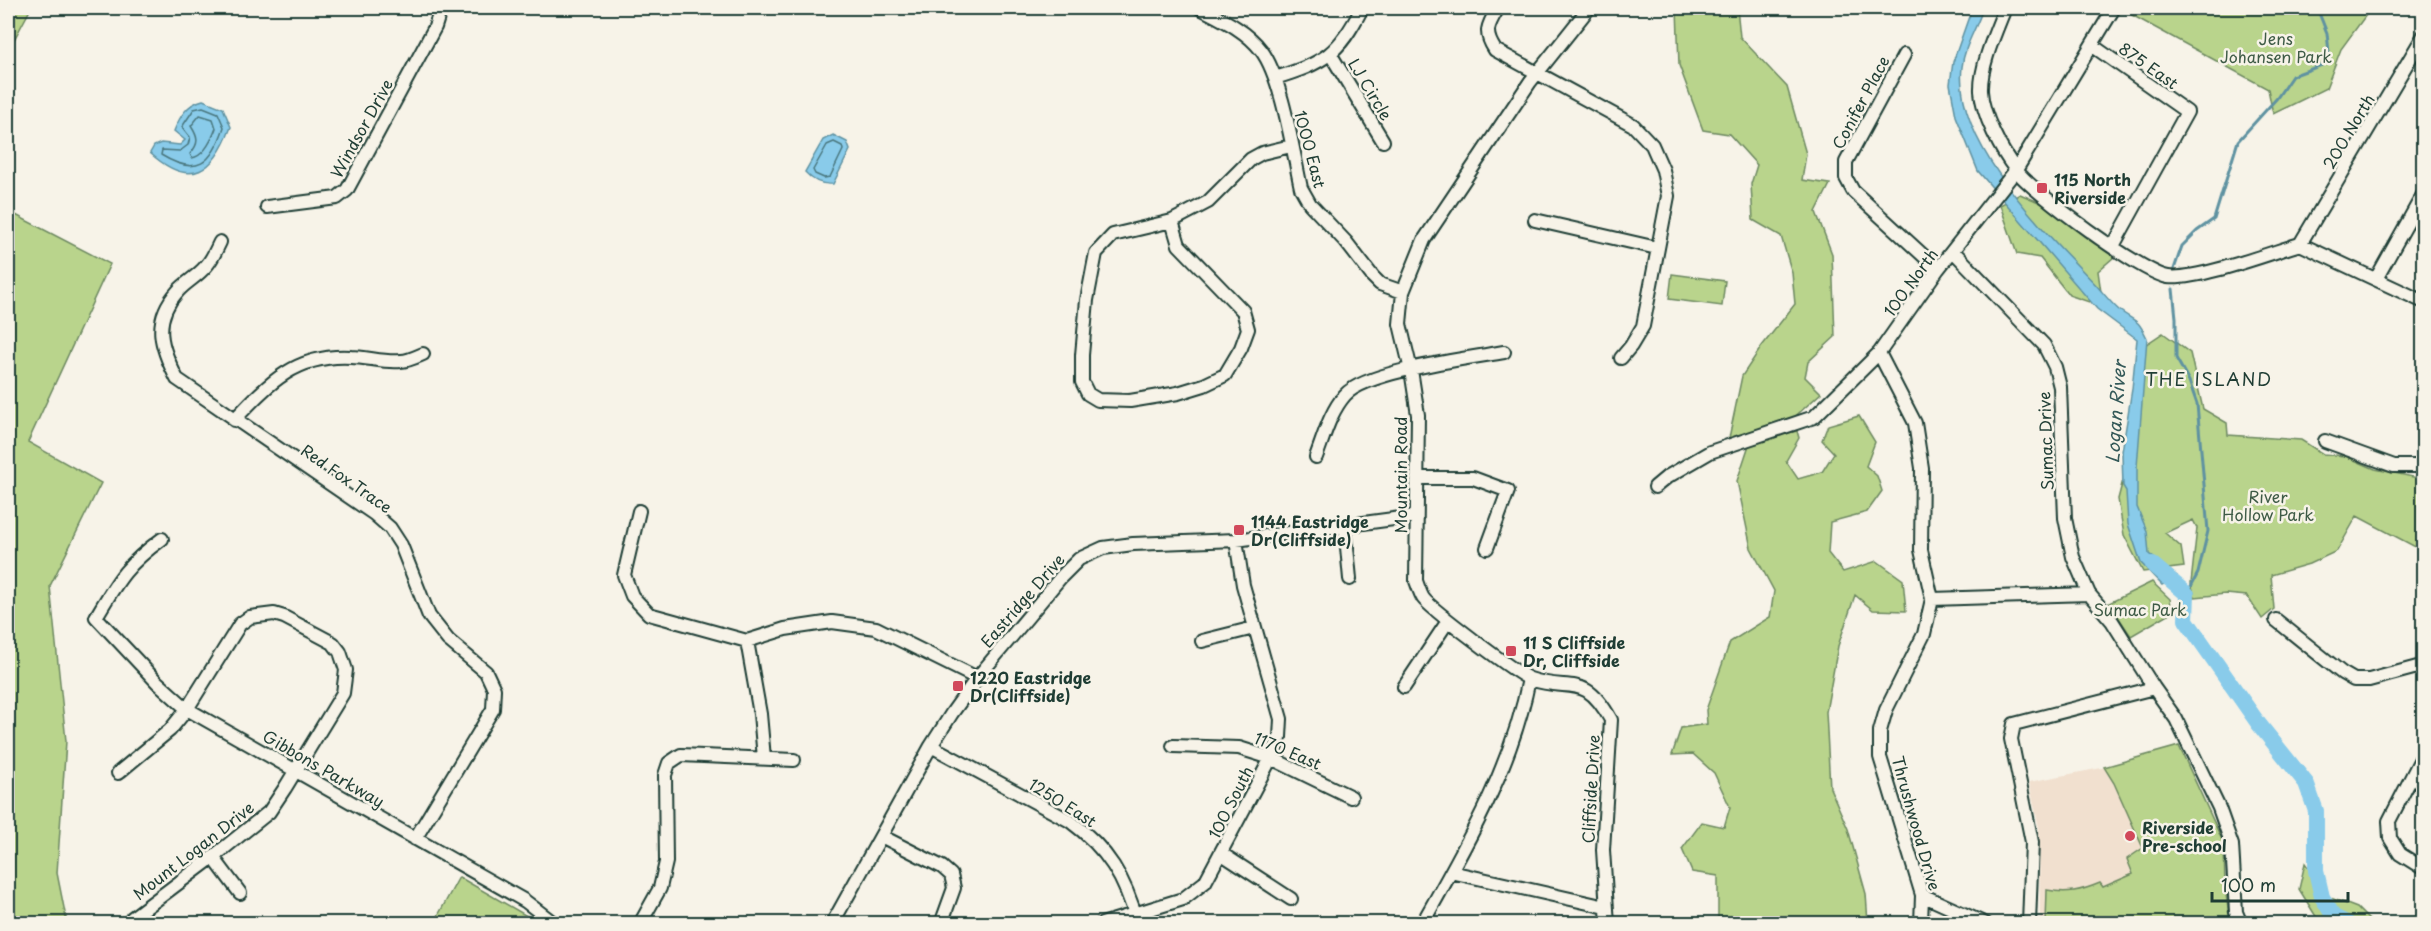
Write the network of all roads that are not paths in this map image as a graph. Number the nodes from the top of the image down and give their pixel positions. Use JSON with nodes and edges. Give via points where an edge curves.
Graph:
{"nodes":[{"id":1,"x":441,"y":8,"type":"edge"},
{"id":2,"x":1200,"y":8,"type":"edge"},
{"id":3,"x":1362,"y":8,"type":"edge"},
{"id":4,"x":1498,"y":8,"type":"edge"},
{"id":5,"x":1589,"y":8,"type":"edge"},
{"id":6,"x":2005,"y":8,"type":"edge"},
{"id":7,"x":2114,"y":8,"type":"edge"},
{"id":8,"x":2424,"y":35,"type":"edge"},
{"id":9,"x":2093,"y":46,"type":"junction"},
{"id":10,"x":1330,"y":55,"type":"junction"},
{"id":11,"x":1904,"y":55,"type":"dead end"},
{"id":12,"x":1537,"y":74,"type":"junction"},
{"id":13,"x":1275,"y":78,"type":"junction"},
{"id":14,"x":1383,"y":141,"type":"dead end"},
{"id":15,"x":1291,"y":147,"type":"junction"},
{"id":16,"x":2016,"y":170,"type":"junction"},
{"id":17,"x":2424,"y":193,"type":"edge"},
{"id":18,"x":267,"y":207,"type":"dead end"},
{"id":19,"x":1535,"y":220,"type":"dead end"},
{"id":20,"x":1172,"y":221,"type":"junction"},
{"id":21,"x":220,"y":242,"type":"dead end"},
{"id":22,"x":2300,"y":244,"type":"junction"},
{"id":23,"x":2114,"y":246,"type":"junction"},
{"id":24,"x":1657,"y":248,"type":"junction"},
{"id":25,"x":1953,"y":251,"type":"junction"},
{"id":26,"x":1938,"y":269,"type":"junction"},
{"id":27,"x":2376,"y":279,"type":"junction"},
{"id":28,"x":1403,"y":292,"type":"junction"},
{"id":29,"x":2424,"y":302,"type":"edge"},
{"id":30,"x":1504,"y":352,"type":"dead end"},
{"id":31,"x":423,"y":354,"type":"dead end"},
{"id":32,"x":1879,"y":354,"type":"junction"},
{"id":33,"x":1621,"y":358,"type":"dead end"},
{"id":34,"x":1411,"y":370,"type":"junction"},
{"id":35,"x":234,"y":420,"type":"junction"},
{"id":36,"x":2325,"y":441,"type":"dead end"},
{"id":37,"x":1316,"y":457,"type":"dead end"},
{"id":38,"x":2424,"y":466,"type":"edge"},
{"id":39,"x":1417,"y":478,"type":"junction"},
{"id":40,"x":1655,"y":487,"type":"dead end"},
{"id":41,"x":639,"y":511,"type":"dead end"},
{"id":42,"x":1416,"y":516,"type":"junction"},
{"id":43,"x":1345,"y":526,"type":"junction"},
{"id":44,"x":162,"y":539,"type":"dead end"},
{"id":45,"x":1236,"y":540,"type":"junction"},
{"id":46,"x":1487,"y":548,"type":"dead end"},
{"id":47,"x":1350,"y":579,"type":"dead end"},
{"id":48,"x":2089,"y":594,"type":"junction"},
{"id":49,"x":1932,"y":599,"type":"junction"},
{"id":50,"x":2276,"y":620,"type":"dead end"},
{"id":51,"x":1448,"y":621,"type":"junction"},
{"id":52,"x":1254,"y":628,"type":"junction"},
{"id":53,"x":747,"y":641,"type":"junction"},
{"id":54,"x":1202,"y":641,"type":"dead end"},
{"id":55,"x":2423,"y":667,"type":"edge"},
{"id":56,"x":977,"y":678,"type":"junction"},
{"id":57,"x":1528,"y":679,"type":"junction"},
{"id":58,"x":1404,"y":687,"type":"dead end"},
{"id":59,"x":2154,"y":688,"type":"junction"},
{"id":60,"x":187,"y":709,"type":"junction"},
{"id":61,"x":931,"y":746,"type":"junction"},
{"id":62,"x":1173,"y":746,"type":"dead end"},
{"id":63,"x":2424,"y":753,"type":"edge"},
{"id":64,"x":764,"y":758,"type":"junction"},
{"id":65,"x":1271,"y":758,"type":"junction"},
{"id":66,"x":794,"y":760,"type":"dead end"},
{"id":67,"x":296,"y":771,"type":"junction"},
{"id":68,"x":118,"y":773,"type":"dead end"},
{"id":69,"x":1351,"y":797,"type":"dead end"},
{"id":70,"x":881,"y":836,"type":"junction"},
{"id":71,"x":416,"y":839,"type":"junction"},
{"id":72,"x":1221,"y":854,"type":"junction"},
{"id":73,"x":213,"y":857,"type":"junction"},
{"id":74,"x":2424,"y":869,"type":"edge"},
{"id":75,"x":1451,"y":872,"type":"junction"},
{"id":76,"x":240,"y":894,"type":"dead end"},
{"id":77,"x":1922,"y":895,"type":"junction"},
{"id":78,"x":1292,"y":899,"type":"dead end"},
{"id":79,"x":1606,"y":907,"type":"junction"},
{"id":80,"x":1136,"y":918,"type":"edge"},
{"id":81,"x":129,"y":924,"type":"edge"},
{"id":82,"x":555,"y":924,"type":"edge"},
{"id":83,"x":640,"y":924,"type":"edge"},
{"id":84,"x":832,"y":924,"type":"edge"},
{"id":85,"x":941,"y":924,"type":"edge"},
{"id":86,"x":1102,"y":924,"type":"edge"},
{"id":87,"x":1422,"y":924,"type":"edge"},
{"id":88,"x":1608,"y":924,"type":"edge"},
{"id":89,"x":1921,"y":924,"type":"edge"},
{"id":90,"x":1986,"y":924,"type":"edge"},
{"id":91,"x":2029,"y":924,"type":"edge"},
{"id":92,"x":2241,"y":924,"type":"edge"}],
"edges":[{"from":1,"to":18,"type":"street","name":"Windsor Drive","via":[[435,27],[347,190],[337,198]]},
{"from":2,"to":13,"type":"street","name":"1000 East","via":[[1249,37],[1262,51]]},
{"from":3,"to":10,"type":"street","via":[[1350,31]]},
{"from":4,"to":12,"type":"street","via":[[1488,25],[1488,39],[1495,50]]},
{"from":5,"to":12,"type":"street","name":"Mountain Road"},
{"from":6,"to":16,"type":"street","via":[[1992,42],[1981,91],[1990,124]]},
{"from":7,"to":9,"type":"street","name":"100 North"},
{"from":8,"to":22,"type":"street","name":"200 North"},
{"from":9,"to":16,"type":"street","name":"100 North"},
{"from":9,"to":23,"type":"street","name":"875 East","via":[[2187,112]]},
{"from":10,"to":13,"type":"street","via":[[1303,70]]},
{"from":10,"to":14,"type":"street","name":"LJ Circle"},
{"from":11,"to":26,"type":"street","name":"Conifer Place","via":[[1846,162],[1846,178],[1853,191]]},
{"from":12,"to":24,"type":"street","via":[[1633,125],[1652,145],[1663,170],[1668,196]]},
{"from":12,"to":28,"type":"street","name":"Mountain Road","via":[[1424,240]]},
{"from":13,"to":15,"type":"street","name":"1000 East"},
{"from":15,"to":20,"type":"street","via":[[1251,159],[1209,202]]},
{"from":15,"to":28,"type":"street","name":"1000 East","via":[[1301,188],[1310,204],[1380,284]]},
{"from":16,"to":23,"type":"street","via":[[2084,227]]},
{"from":16,"to":25,"type":"street","name":"100 North"},
{"from":17,"to":27,"type":"street"},
{"from":19,"to":24,"type":"street"},
{"from":20,"to":20,"type":"street","via":[[1113,236],[1096,253],[1087,300],[1082,382],[1088,394],[1098,400],[1130,401],[1204,385],[1225,375],[1241,348],[1248,329],[1243,311],[1179,245]]},
{"from":21,"to":35,"type":"street","name":"Red Fox Trace","via":[[208,265],[177,292],[167,307],[160,330],[164,354],[177,379]]},
{"from":22,"to":23,"type":"street","via":[[2188,277],[2167,277]]},
{"from":22,"to":27,"type":"street"},
{"from":24,"to":33,"type":"street","via":[[1643,326]]},
{"from":25,"to":26,"type":"street","name":"100 North"},
{"from":25,"to":48,"type":"street","name":"Sumac Drive","via":[[2044,345],[2055,367],[2060,387],[2065,518],[2073,557]]},
{"from":26,"to":32,"type":"street","name":"100 North"},
{"from":27,"to":29,"type":"street"},
{"from":28,"to":34,"type":"street","name":"Mountain Road","via":[[1400,324]]},
{"from":30,"to":34,"type":"street"},
{"from":31,"to":35,"type":"street","via":[[400,362],[348,356],[321,359],[288,369]]},
{"from":32,"to":40,"type":"street","name":"100 North","via":[[1814,417],[1710,452]]},
{"from":32,"to":49,"type":"street","name":"Thrushwood Drive","via":[[1915,423],[1922,468],[1921,550]]},
{"from":34,"to":37,"type":"street","via":[[1362,383],[1347,392],[1336,407]]},
{"from":34,"to":39,"type":"street","name":"Mountain Road","via":[[1418,415]]},
{"from":35,"to":71,"type":"street","name":"Red Fox Trace","via":[[390,528],[401,545],[429,616],[448,640],[486,672],[494,689],[493,709]]},
{"from":36,"to":38,"type":"street","via":[[2386,464]]},
{"from":39,"to":42,"type":"street","name":"Mountain Road"},
{"from":39,"to":46,"type":"street","via":[[1473,478],[1508,491]]},
{"from":41,"to":53,"type":"street","via":[[624,575],[632,596],[649,614]]},
{"from":42,"to":43,"type":"street","name":"Eastridge Drive"},
{"from":42,"to":51,"type":"street","name":"Mountain Road","via":[[1416,580],[1424,598]]},
{"from":43,"to":45,"type":"street","name":"Eastridge Drive"},
{"from":43,"to":47,"type":"street"},
{"from":44,"to":60,"type":"street","name":"Gibbons Parkway","via":[[137,556],[96,617]]},
{"from":45,"to":52,"type":"street","name":"100 South"},
{"from":45,"to":56,"type":"street","name":"Eastridge Drive","via":[[1133,544],[1103,548],[1079,559]]},
{"from":48,"to":49,"type":"street"},
{"from":48,"to":59,"type":"street","name":"Sumac Drive","via":[[2112,621]]},
{"from":49,"to":77,"type":"street","name":"Thrushwood Drive","via":[[1924,634],[1886,710],[1880,731],[1880,757]]},
{"from":50,"to":55,"type":"street","via":[[2354,680]]},
{"from":51,"to":57,"type":"street","name":"Mountain Road"},
{"from":51,"to":58,"type":"street"},
{"from":52,"to":54,"type":"street"},
{"from":52,"to":65,"type":"street","name":"100 South","via":[[1281,718],[1280,737]]},
{"from":53,"to":56,"type":"street","via":[[785,629],[832,622],[876,628]]},
{"from":53,"to":64,"type":"street"},
{"from":56,"to":61,"type":"street","name":"Eastridge Drive"},
{"from":57,"to":75,"type":"street","via":[[1505,764]]},
{"from":57,"to":79,"type":"street","name":"Cliffside Drive","via":[[1582,687],[1601,702],[1611,720],[1603,850]]},
{"from":59,"to":91,"type":"street","via":[[2014,724],[2011,739],[2032,842]]},
{"from":59,"to":92,"type":"street","name":"Sumac Drive","via":[[2176,718],[2219,808],[2232,845],[2236,912]]},
{"from":60,"to":67,"type":"street","name":"Gibbons Parkway"},
{"from":60,"to":67,"type":"street","name":"Mount Logan Drive","via":[[240,624],[250,617],[284,616],[333,643],[346,670],[345,687]]},
{"from":60,"to":68,"type":"street","via":[[170,730]]},
{"from":61,"to":70,"type":"street","name":"Eastridge Drive"},
{"from":61,"to":80,"type":"street","name":"1250 East","via":[[1090,835],[1120,875]]},
{"from":62,"to":65,"type":"street","name":"1170 East","via":[[1239,748]]},
{"from":63,"to":74,"type":"street","via":[[2388,821],[2390,838],[2400,854]]},
{"from":64,"to":66,"type":"street"},
{"from":64,"to":83,"type":"street","via":[[681,755],[669,763],[665,776],[666,862],[660,888]]},
{"from":65,"to":69,"type":"street","name":"1170 East"},
{"from":65,"to":72,"type":"street","name":"100 South"},
{"from":67,"to":71,"type":"street","name":"Gibbons Parkway"},
{"from":67,"to":73,"type":"street","name":"Mount Logan Drive","via":[[269,812]]},
{"from":70,"to":84,"type":"street","name":"Eastridge Drive"},
{"from":70,"to":85,"type":"street","via":[[951,875],[954,888]]},
{"from":71,"to":82,"type":"street","name":"Gibbons Parkway","via":[[525,901]]},
{"from":72,"to":78,"type":"street"},
{"from":72,"to":80,"type":"street","name":"100 South","via":[[1204,882],[1183,899]]},
{"from":73,"to":76,"type":"street"},
{"from":73,"to":81,"type":"street","name":"Mount Logan Drive"},
{"from":75,"to":79,"type":"street"},
{"from":75,"to":87,"type":"street"},
{"from":77,"to":89,"type":"street","name":"Thrushwood Drive"},
{"from":77,"to":90,"type":"street"},
{"from":79,"to":88,"type":"street","name":"Cliffside Drive"},
{"from":80,"to":86,"type":"street","name":"100 South"}]}
